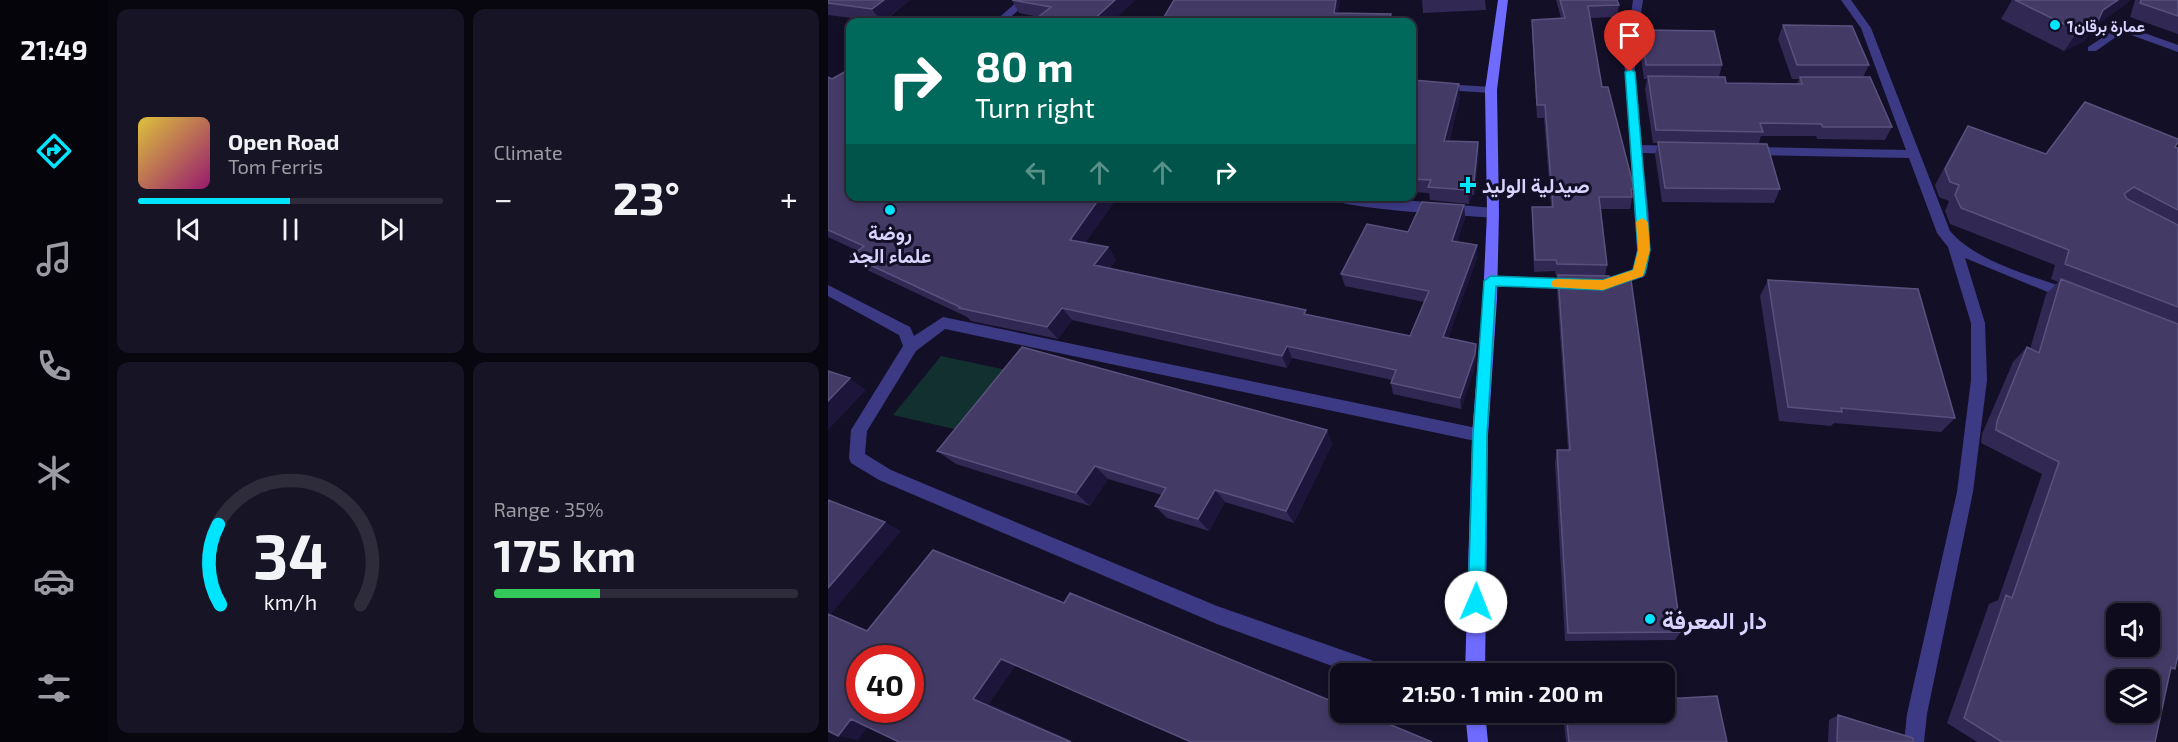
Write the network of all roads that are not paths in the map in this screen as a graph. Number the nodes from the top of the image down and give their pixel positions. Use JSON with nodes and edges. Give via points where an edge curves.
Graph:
{"nodes":[{"id":1,"x":1025,"y":0,"type":"edge"},
{"id":2,"x":1503,"y":0,"type":"edge"},
{"id":3,"x":1638,"y":0,"type":"edge"},
{"id":4,"x":1846,"y":0,"type":"edge"},
{"id":5,"x":1004,"y":18,"type":"edge"},
{"id":6,"x":2092,"y":49,"type":"edge"},
{"id":7,"x":2178,"y":49,"type":"edge"},
{"id":8,"x":1416,"y":85,"type":"edge"},
{"id":9,"x":1491,"y":90,"type":"junction"},
{"id":10,"x":1636,"y":149,"type":"junction"},
{"id":11,"x":1694,"y":150,"type":"edge"},
{"id":12,"x":1740,"y":151,"type":"edge"},
{"id":13,"x":1912,"y":154,"type":"junction"},
{"id":14,"x":1358,"y":201,"type":"edge"},
{"id":15,"x":1492,"y":213,"type":"junction"},
{"id":16,"x":1954,"y":244,"type":"junction"},
{"id":17,"x":1491,"y":281,"type":"junction"},
{"id":18,"x":828,"y":290,"type":"edge"},
{"id":19,"x":2081,"y":299,"type":"edge"},
{"id":20,"x":910,"y":347,"type":"junction"},
{"id":21,"x":1480,"y":435,"type":"junction"},
{"id":22,"x":1351,"y":663,"type":"edge"},
{"id":23,"x":1475,"y":663,"type":"edge"},
{"id":24,"x":1476,"y":723,"type":"edge"},
{"id":25,"x":1478,"y":742,"type":"edge"},
{"id":26,"x":1914,"y":742,"type":"edge"}],
"edges":[{"from":1,"to":5,"type":"street"},
{"from":2,"to":9,"type":"street"},
{"from":3,"to":10,"type":"street","via":[[1629,59],[1637,84]]},
{"from":4,"to":13,"type":"street","via":[[1866,28],[1881,85]]},
{"from":6,"to":7,"type":"street","via":[[2122,27]]},
{"from":8,"to":9,"type":"street"},
{"from":9,"to":15,"type":"street"},
{"from":10,"to":11,"type":"street"},
{"from":10,"to":17,"type":"street","via":[[1644,250],[1639,273],[1603,285]]},
{"from":12,"to":13,"type":"street"},
{"from":13,"to":16,"type":"street","via":[[1944,233]]},
{"from":14,"to":15,"type":"street"},
{"from":15,"to":17,"type":"street"},
{"from":16,"to":19,"type":"street","via":[[1984,262]]},
{"from":16,"to":26,"type":"street","via":[[1978,323],[1979,380],[1965,492]]},
{"from":17,"to":21,"type":"street"},
{"from":18,"to":20,"type":"street","via":[[905,331]]},
{"from":20,"to":21,"type":"street","via":[[943,323]]},
{"from":20,"to":22,"type":"street","via":[[859,430],[857,458],[885,475],[1217,615]]},
{"from":21,"to":23,"type":"street"},
{"from":24,"to":25,"type":"street"}]}
